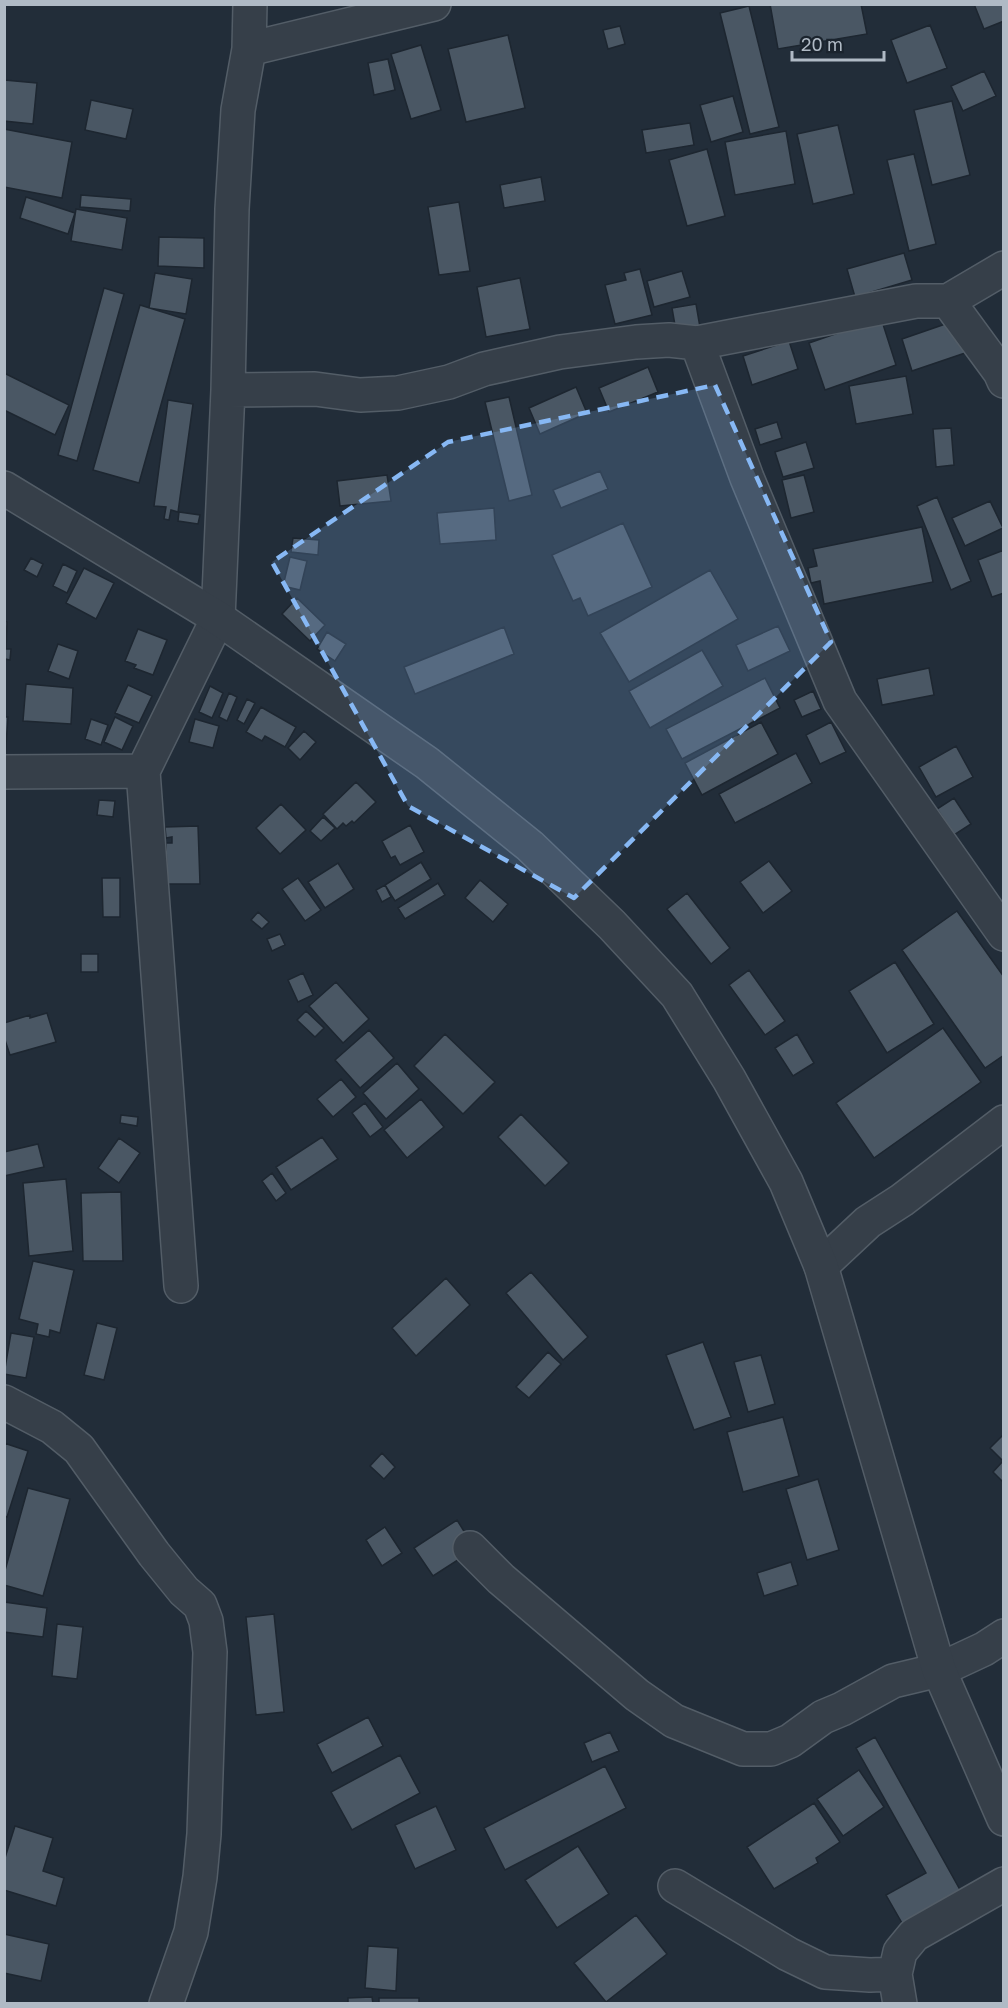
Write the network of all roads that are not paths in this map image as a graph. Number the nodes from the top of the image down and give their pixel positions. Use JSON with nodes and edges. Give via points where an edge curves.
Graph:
{"nodes":[{"id":1,"x":250,"y":4,"type":"edge"},
{"id":2,"x":434,"y":4,"type":"edge"},
{"id":3,"x":249,"y":49,"type":"junction"},
{"id":4,"x":1004,"y":268,"type":"edge"},
{"id":5,"x":948,"y":301,"type":"junction"},
{"id":6,"x":697,"y":343,"type":"junction"},
{"id":7,"x":1004,"y":381,"type":"edge"},
{"id":8,"x":228,"y":390,"type":"junction"},
{"id":9,"x":4,"y":488,"type":"edge"},
{"id":10,"x":218,"y":618,"type":"junction"},
{"id":11,"x":143,"y":771,"type":"junction"},
{"id":12,"x":4,"y":772,"type":"edge"},
{"id":13,"x":1004,"y":934,"type":"edge"},
{"id":14,"x":1004,"y":1122,"type":"edge"},
{"id":15,"x":821,"y":1266,"type":"junction"},
{"id":16,"x":182,"y":1286,"type":"dead end"},
{"id":17,"x":4,"y":1402,"type":"edge"},
{"id":18,"x":470,"y":1548,"type":"dead end"},
{"id":19,"x":1004,"y":1636,"type":"edge"},
{"id":20,"x":939,"y":1670,"type":"junction"},
{"id":21,"x":1004,"y":1819,"type":"edge"},
{"id":22,"x":1004,"y":1884,"type":"edge"},
{"id":23,"x":675,"y":1886,"type":"dead end"},
{"id":24,"x":898,"y":1989,"type":"edge"},
{"id":25,"x":166,"y":2004,"type":"edge"}],
"edges":[{"from":1,"to":3,"type":"street"},
{"from":2,"to":3,"type":"street"},
{"from":3,"to":8,"type":"street","via":[[237,121]]},
{"from":4,"to":5,"type":"street"},
{"from":5,"to":6,"type":"street","via":[[916,301]]},
{"from":5,"to":7,"type":"street"},
{"from":6,"to":8,"type":"street","via":[[636,342],[560,352],[399,393]]},
{"from":6,"to":13,"type":"street","via":[[747,478],[840,701]]},
{"from":8,"to":10,"type":"street"},
{"from":9,"to":10,"type":"street"},
{"from":10,"to":11,"type":"street"},
{"from":10,"to":15,"type":"street","via":[[427,763],[513,832],[644,960],[676,995],[729,1079],[786,1182]]},
{"from":11,"to":12,"type":"street"},
{"from":11,"to":16,"type":"street"},
{"from":14,"to":15,"type":"street","via":[[868,1222]]},
{"from":15,"to":20,"type":"street"},
{"from":17,"to":25,"type":"street","via":[[52,1426],[79,1449],[154,1554],[200,1605],[206,1621],[210,1652],[200,1877],[191,1932]]},
{"from":18,"to":20,"type":"street","via":[[637,1695],[674,1721],[743,1749],[771,1749],[893,1681]]},
{"from":19,"to":20,"type":"street"},
{"from":20,"to":21,"type":"street"},
{"from":22,"to":24,"type":"street","via":[[914,1935],[900,1952]]},
{"from":23,"to":24,"type":"street","via":[[825,1972],[870,1975]]}]}
